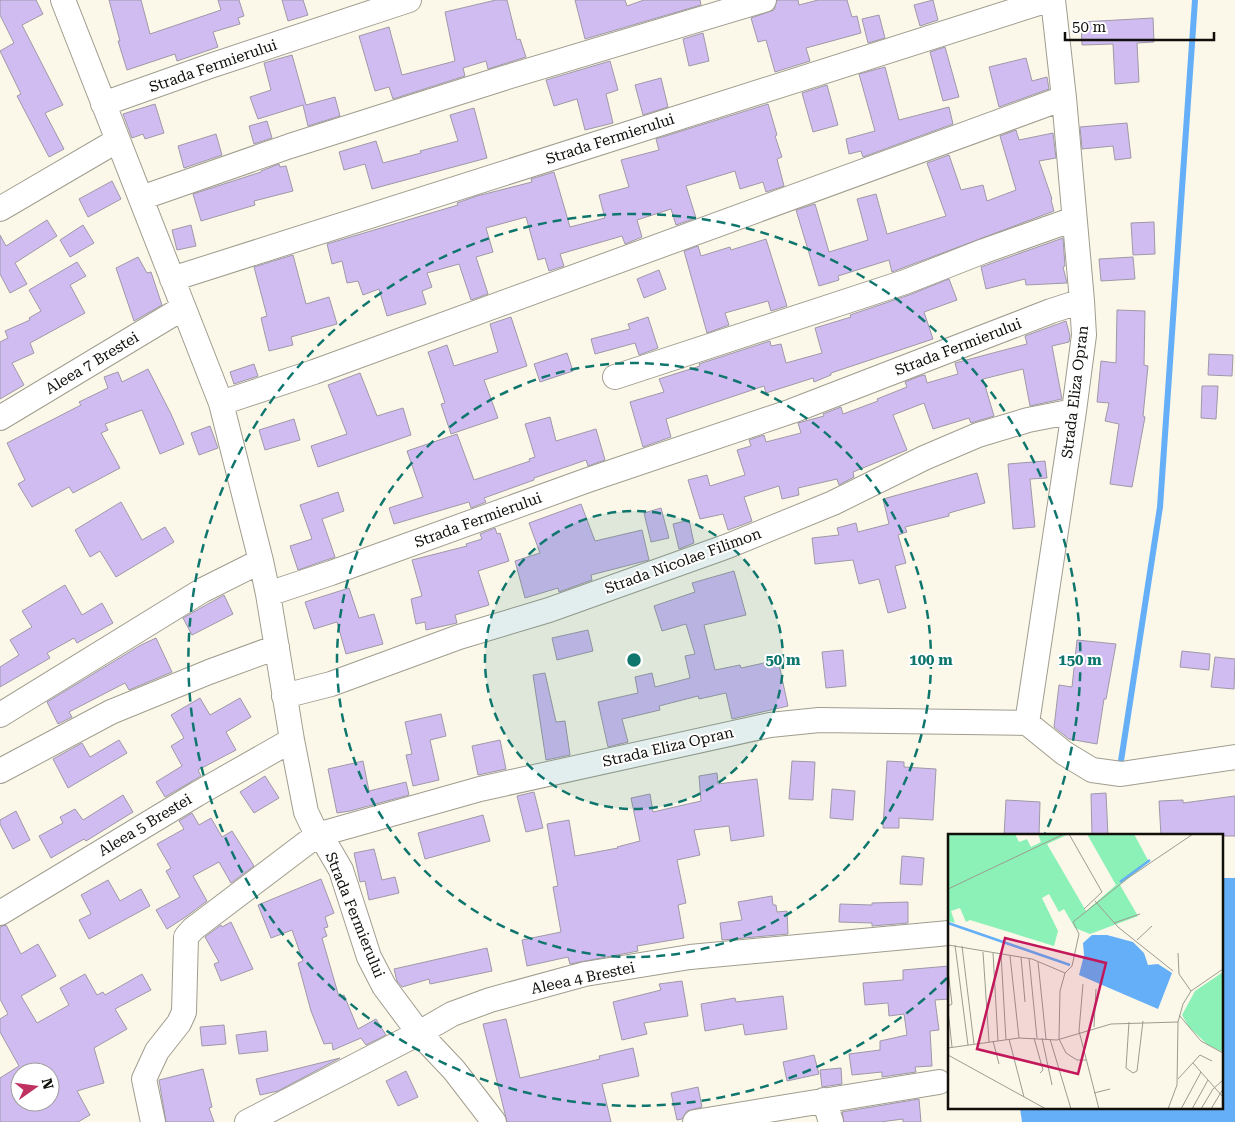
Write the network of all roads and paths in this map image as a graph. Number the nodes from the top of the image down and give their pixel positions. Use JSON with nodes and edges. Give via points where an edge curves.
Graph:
{"nodes":[{"id":1,"x":63,"y":0,"type":"edge"},
{"id":2,"x":409,"y":0,"type":"edge"},
{"id":3,"x":764,"y":0,"type":"edge"},
{"id":4,"x":1048,"y":0,"type":"edge"},
{"id":5,"x":1053,"y":0,"type":"edge"},
{"id":6,"x":1064,"y":98,"type":"junction"},
{"id":7,"x":103,"y":104,"type":"junction"},
{"id":8,"x":118,"y":140,"type":"junction"},
{"id":9,"x":141,"y":198,"type":"junction"},
{"id":10,"x":0,"y":209,"type":"edge"},
{"id":11,"x":1074,"y":219,"type":"junction"},
{"id":12,"x":172,"y":279,"type":"junction"},
{"id":13,"x":1082,"y":301,"type":"junction"},
{"id":14,"x":183,"y":308,"type":"junction"},
{"id":15,"x":615,"y":378,"type":"dead end"},
{"id":16,"x":221,"y":404,"type":"junction"},
{"id":17,"x":1074,"y":411,"type":"junction"},
{"id":18,"x":0,"y":418,"type":"edge"},
{"id":19,"x":261,"y":560,"type":"junction"},
{"id":20,"x":268,"y":594,"type":"junction"},
{"id":21,"x":278,"y":647,"type":"junction"},
{"id":22,"x":284,"y":696,"type":"junction"},
{"id":23,"x":0,"y":715,"type":"edge"},
{"id":24,"x":1028,"y":723,"type":"junction"},
{"id":25,"x":292,"y":740,"type":"junction"},
{"id":26,"x":1235,"y":757,"type":"edge"},
{"id":27,"x":0,"y":771,"type":"edge"},
{"id":28,"x":317,"y":836,"type":"junction"},
{"id":29,"x":0,"y":913,"type":"edge"},
{"id":30,"x":948,"y":933,"type":"edge"},
{"id":31,"x":419,"y":1033,"type":"junction"},
{"id":32,"x":939,"y":1082,"type":"dead end"},
{"id":33,"x":828,"y":1111,"type":"edge"},
{"id":34,"x":153,"y":1122,"type":"edge"},
{"id":35,"x":247,"y":1122,"type":"edge"},
{"id":36,"x":494,"y":1122,"type":"edge"},
{"id":37,"x":695,"y":1122,"type":"edge"}],
"edges":[{"from":1,"to":7,"type":"street","name":"Strada Fermierului"},
{"from":2,"to":7,"type":"street","name":"Strada Fermierului"},
{"from":3,"to":9,"type":"street","via":[[355,125]]},
{"from":4,"to":12,"type":"street","name":"Strada Fermierului"},
{"from":5,"to":6,"type":"street","name":"Strada Eliza Opran"},
{"from":6,"to":11,"type":"street","name":"Strada Eliza Opran"},
{"from":6,"to":16,"type":"street"},
{"from":7,"to":8,"type":"street","name":"Strada Fermierului"},
{"from":8,"to":9,"type":"street","name":"Strada Fermierului"},
{"from":8,"to":10,"type":"street"},
{"from":9,"to":12,"type":"street","name":"Strada Fermierului"},
{"from":11,"to":13,"type":"street","name":"Strada Eliza Opran"},
{"from":11,"to":15,"type":"street","via":[[905,282]]},
{"from":12,"to":14,"type":"street","name":"Strada Fermierului"},
{"from":13,"to":17,"type":"street","name":"Strada Eliza Opran","via":[[1084,335]]},
{"from":13,"to":20,"type":"street","name":"Strada Fermierului","via":[[792,411]]},
{"from":14,"to":16,"type":"street","name":"Strada Fermierului"},
{"from":14,"to":18,"type":"street","name":"Aleea 7 Brestei"},
{"from":16,"to":19,"type":"street","name":"Strada Fermierului"},
{"from":17,"to":22,"type":"street","name":"Strada Nicolae Filimon","via":[[978,435],[834,503],[728,546],[331,684]]},
{"from":17,"to":24,"type":"street","name":"Strada Eliza Opran"},
{"from":19,"to":20,"type":"street","name":"Strada Fermierului"},
{"from":19,"to":23,"type":"street","via":[[203,590]]},
{"from":20,"to":21,"type":"street","name":"Strada Fermierului"},
{"from":21,"to":22,"type":"street","name":"Strada Fermierului"},
{"from":21,"to":27,"type":"street","via":[[111,712]]},
{"from":22,"to":25,"type":"street","name":"Strada Fermierului"},
{"from":24,"to":26,"type":"street","via":[[1064,753],[1092,770],[1121,774]]},
{"from":24,"to":28,"type":"street","name":"Strada Eliza Opran","via":[[819,720],[770,724],[480,789]]},
{"from":25,"to":28,"type":"street","name":"Strada Fermierului","via":[[306,812]]},
{"from":25,"to":29,"type":"street","name":"Aleea 5 Brestei"},
{"from":28,"to":31,"type":"street","name":"Strada Fermierului","via":[[341,870],[369,957],[384,986]]},
{"from":28,"to":34,"type":"street","via":[[193,928],[186,937],[184,1012],[180,1023],[157,1051],[144,1079]]},
{"from":30,"to":31,"type":"street","name":"Aleea 4 Brestei","via":[[690,957],[585,974],[490,1000],[452,1014]]},
{"from":31,"to":35,"type":"street","name":"Aleea 4 Brestei"},
{"from":31,"to":36,"type":"street","name":"Strada Fermierului","via":[[454,1070]]},
{"from":32,"to":33,"type":"street"},
{"from":33,"to":37,"type":"street"}]}
